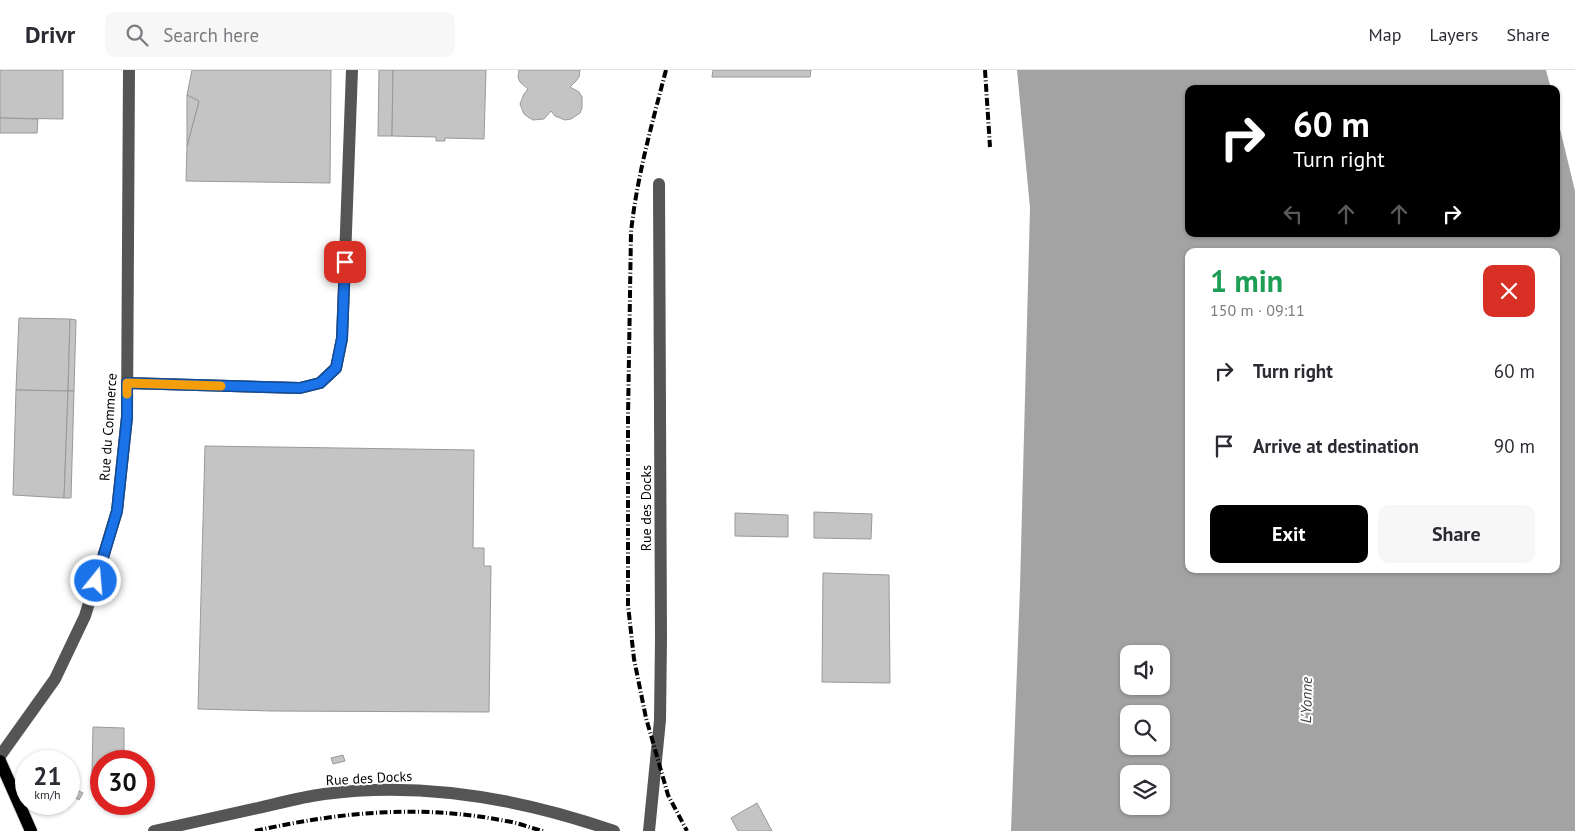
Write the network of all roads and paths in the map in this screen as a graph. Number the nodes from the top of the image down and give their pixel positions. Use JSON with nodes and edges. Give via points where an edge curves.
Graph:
{"nodes":[{"id":1,"x":129,"y":70,"type":"edge"},
{"id":2,"x":352,"y":70,"type":"edge"},
{"id":3,"x":659,"y":184,"type":"dead end"},
{"id":4,"x":127,"y":383,"type":"junction"},
{"id":5,"x":0,"y":756,"type":"edge"},
{"id":6,"x":0,"y":761,"type":"edge"},
{"id":7,"x":31,"y":831,"type":"edge"},
{"id":8,"x":154,"y":831,"type":"edge"},
{"id":9,"x":614,"y":831,"type":"edge"},
{"id":10,"x":649,"y":831,"type":"edge"}],
"edges":[{"from":1,"to":4,"type":"street","name":"Rue du Commerce"},
{"from":2,"to":4,"type":"street","via":[[342,338],[336,368],[320,383],[300,388]]},
{"from":3,"to":10,"type":"street","name":"Rue des Docks","via":[[662,640],[660,720]]},
{"from":4,"to":5,"type":"street","name":"Rue du Commerce","via":[[127,417],[117,511],[85,616],[55,679]]},
{"from":6,"to":7,"type":"main road"},
{"from":8,"to":9,"type":"street","name":"Rue des Docks","via":[[324,794],[386,790],[426,791],[505,801],[580,819]]}]}
